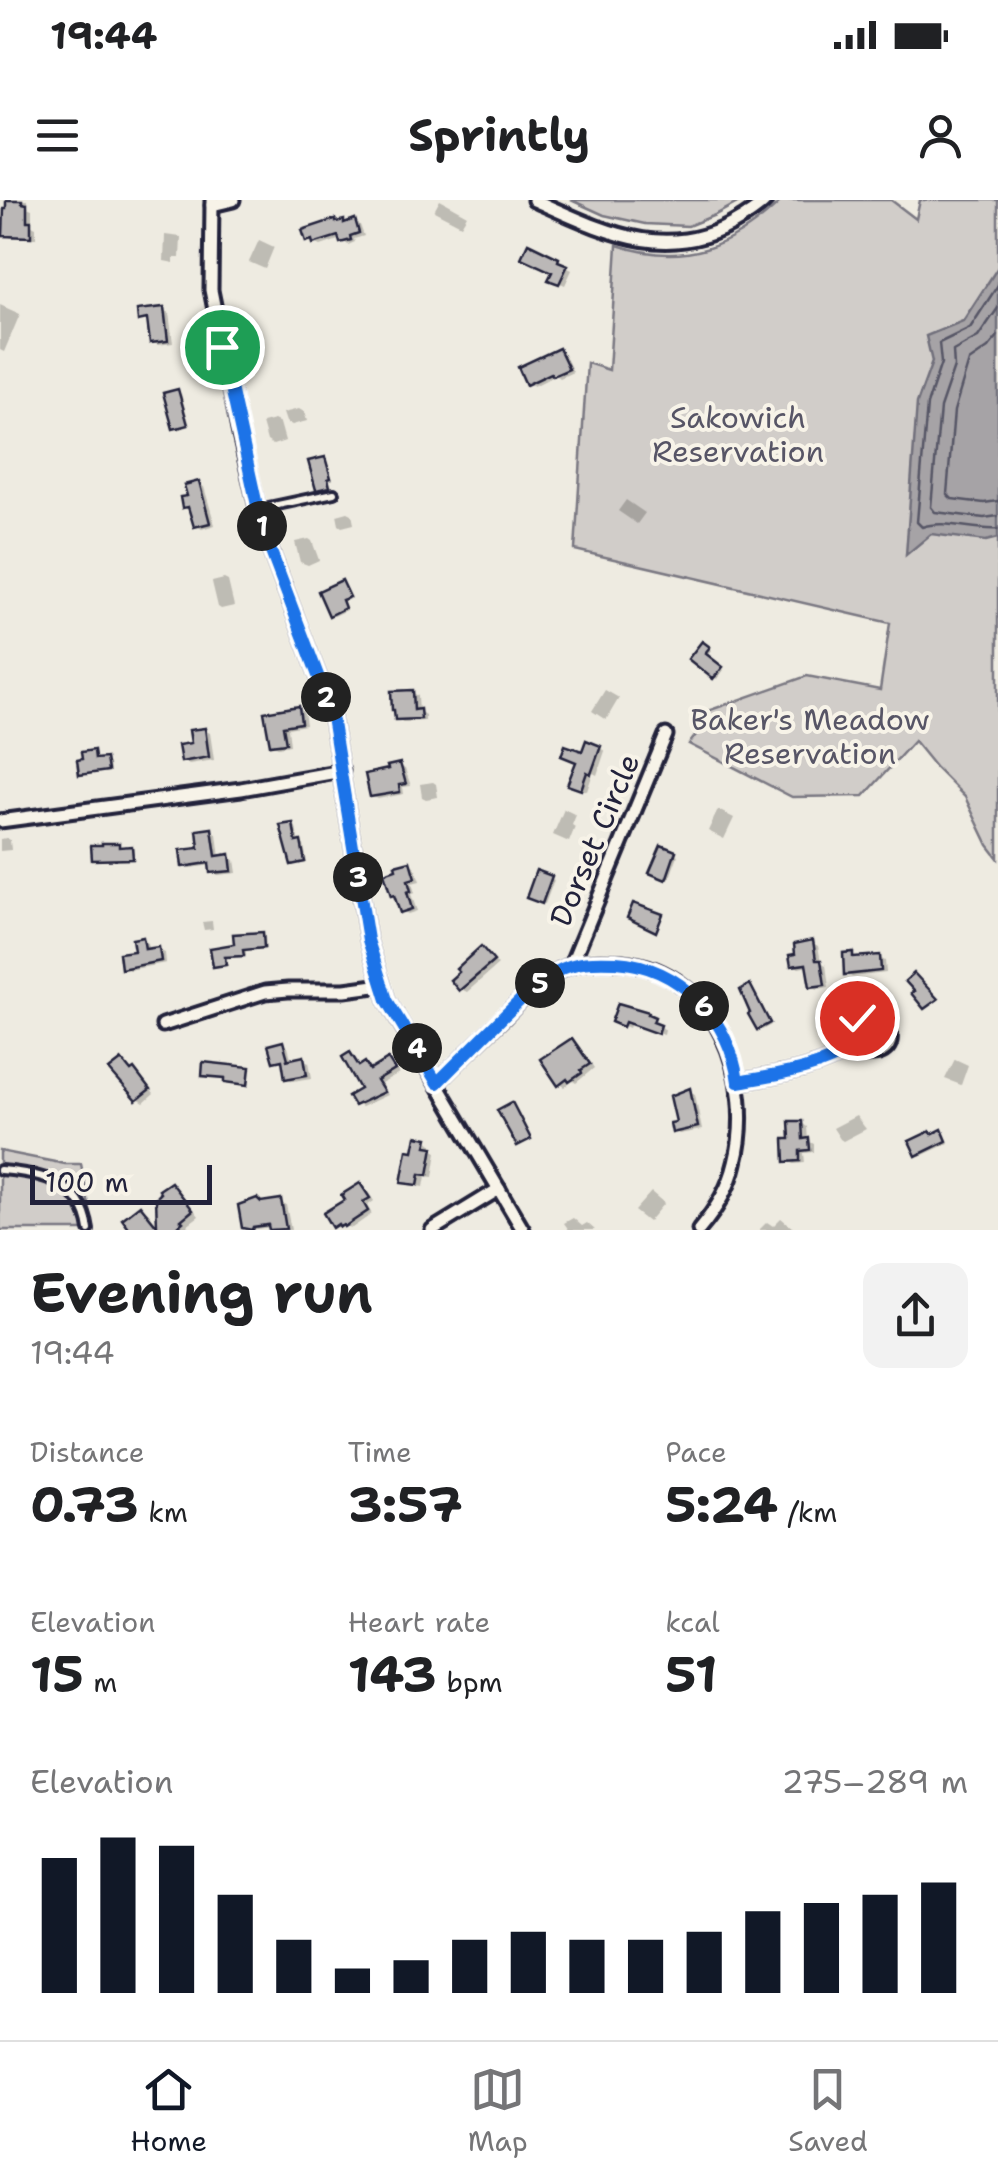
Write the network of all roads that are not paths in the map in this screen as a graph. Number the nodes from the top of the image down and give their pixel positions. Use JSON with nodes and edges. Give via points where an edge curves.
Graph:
{"nodes":[{"id":1,"x":233,"y":200,"type":"edge"},
{"id":2,"x":534,"y":200,"type":"edge"},
{"id":3,"x":766,"y":200,"type":"edge"},
{"id":4,"x":212,"y":202,"type":"edge"},
{"id":5,"x":334,"y":493,"type":"dead end"},
{"id":6,"x":258,"y":509,"type":"junction"},
{"id":7,"x":666,"y":735,"type":"dead end"},
{"id":8,"x":342,"y":770,"type":"junction"},
{"id":9,"x":0,"y":822,"type":"edge"},
{"id":10,"x":571,"y":965,"type":"junction"},
{"id":11,"x":382,"y":985,"type":"junction"},
{"id":12,"x":163,"y":1025,"type":"dead end"},
{"id":13,"x":853,"y":1047,"type":"dead end"},
{"id":14,"x":738,"y":1082,"type":"junction"},
{"id":15,"x":437,"y":1083,"type":"junction"},
{"id":16,"x":0,"y":1170,"type":"edge"},
{"id":17,"x":499,"y":1189,"type":"junction"},
{"id":18,"x":89,"y":1230,"type":"edge"},
{"id":19,"x":432,"y":1230,"type":"edge"},
{"id":20,"x":524,"y":1230,"type":"edge"},
{"id":21,"x":698,"y":1230,"type":"edge"}],
"edges":[{"from":1,"to":4,"type":"street"},
{"from":2,"to":3,"type":"street","via":[[606,232],[657,242],[712,234]]},
{"from":4,"to":6,"type":"street","via":[[211,290]]},
{"from":5,"to":6,"type":"lane"},
{"from":6,"to":8,"type":"street","via":[[325,694]]},
{"from":7,"to":10,"type":"street","name":"Dorset Circle"},
{"from":8,"to":9,"type":"street"},
{"from":8,"to":11,"type":"street","via":[[368,940]]},
{"from":10,"to":14,"type":"street","via":[[626,962],[673,978],[714,1020]]},
{"from":10,"to":15,"type":"street","via":[[530,992]]},
{"from":11,"to":12,"type":"street","via":[[265,992]]},
{"from":11,"to":15,"type":"street"},
{"from":13,"to":14,"type":"street","via":[[814,1066]]},
{"from":14,"to":21,"type":"street","via":[[735,1164]]},
{"from":15,"to":17,"type":"street"},
{"from":16,"to":18,"type":"lane","via":[[60,1184],[77,1199]]},
{"from":17,"to":19,"type":"street"},
{"from":17,"to":20,"type":"street"}]}
